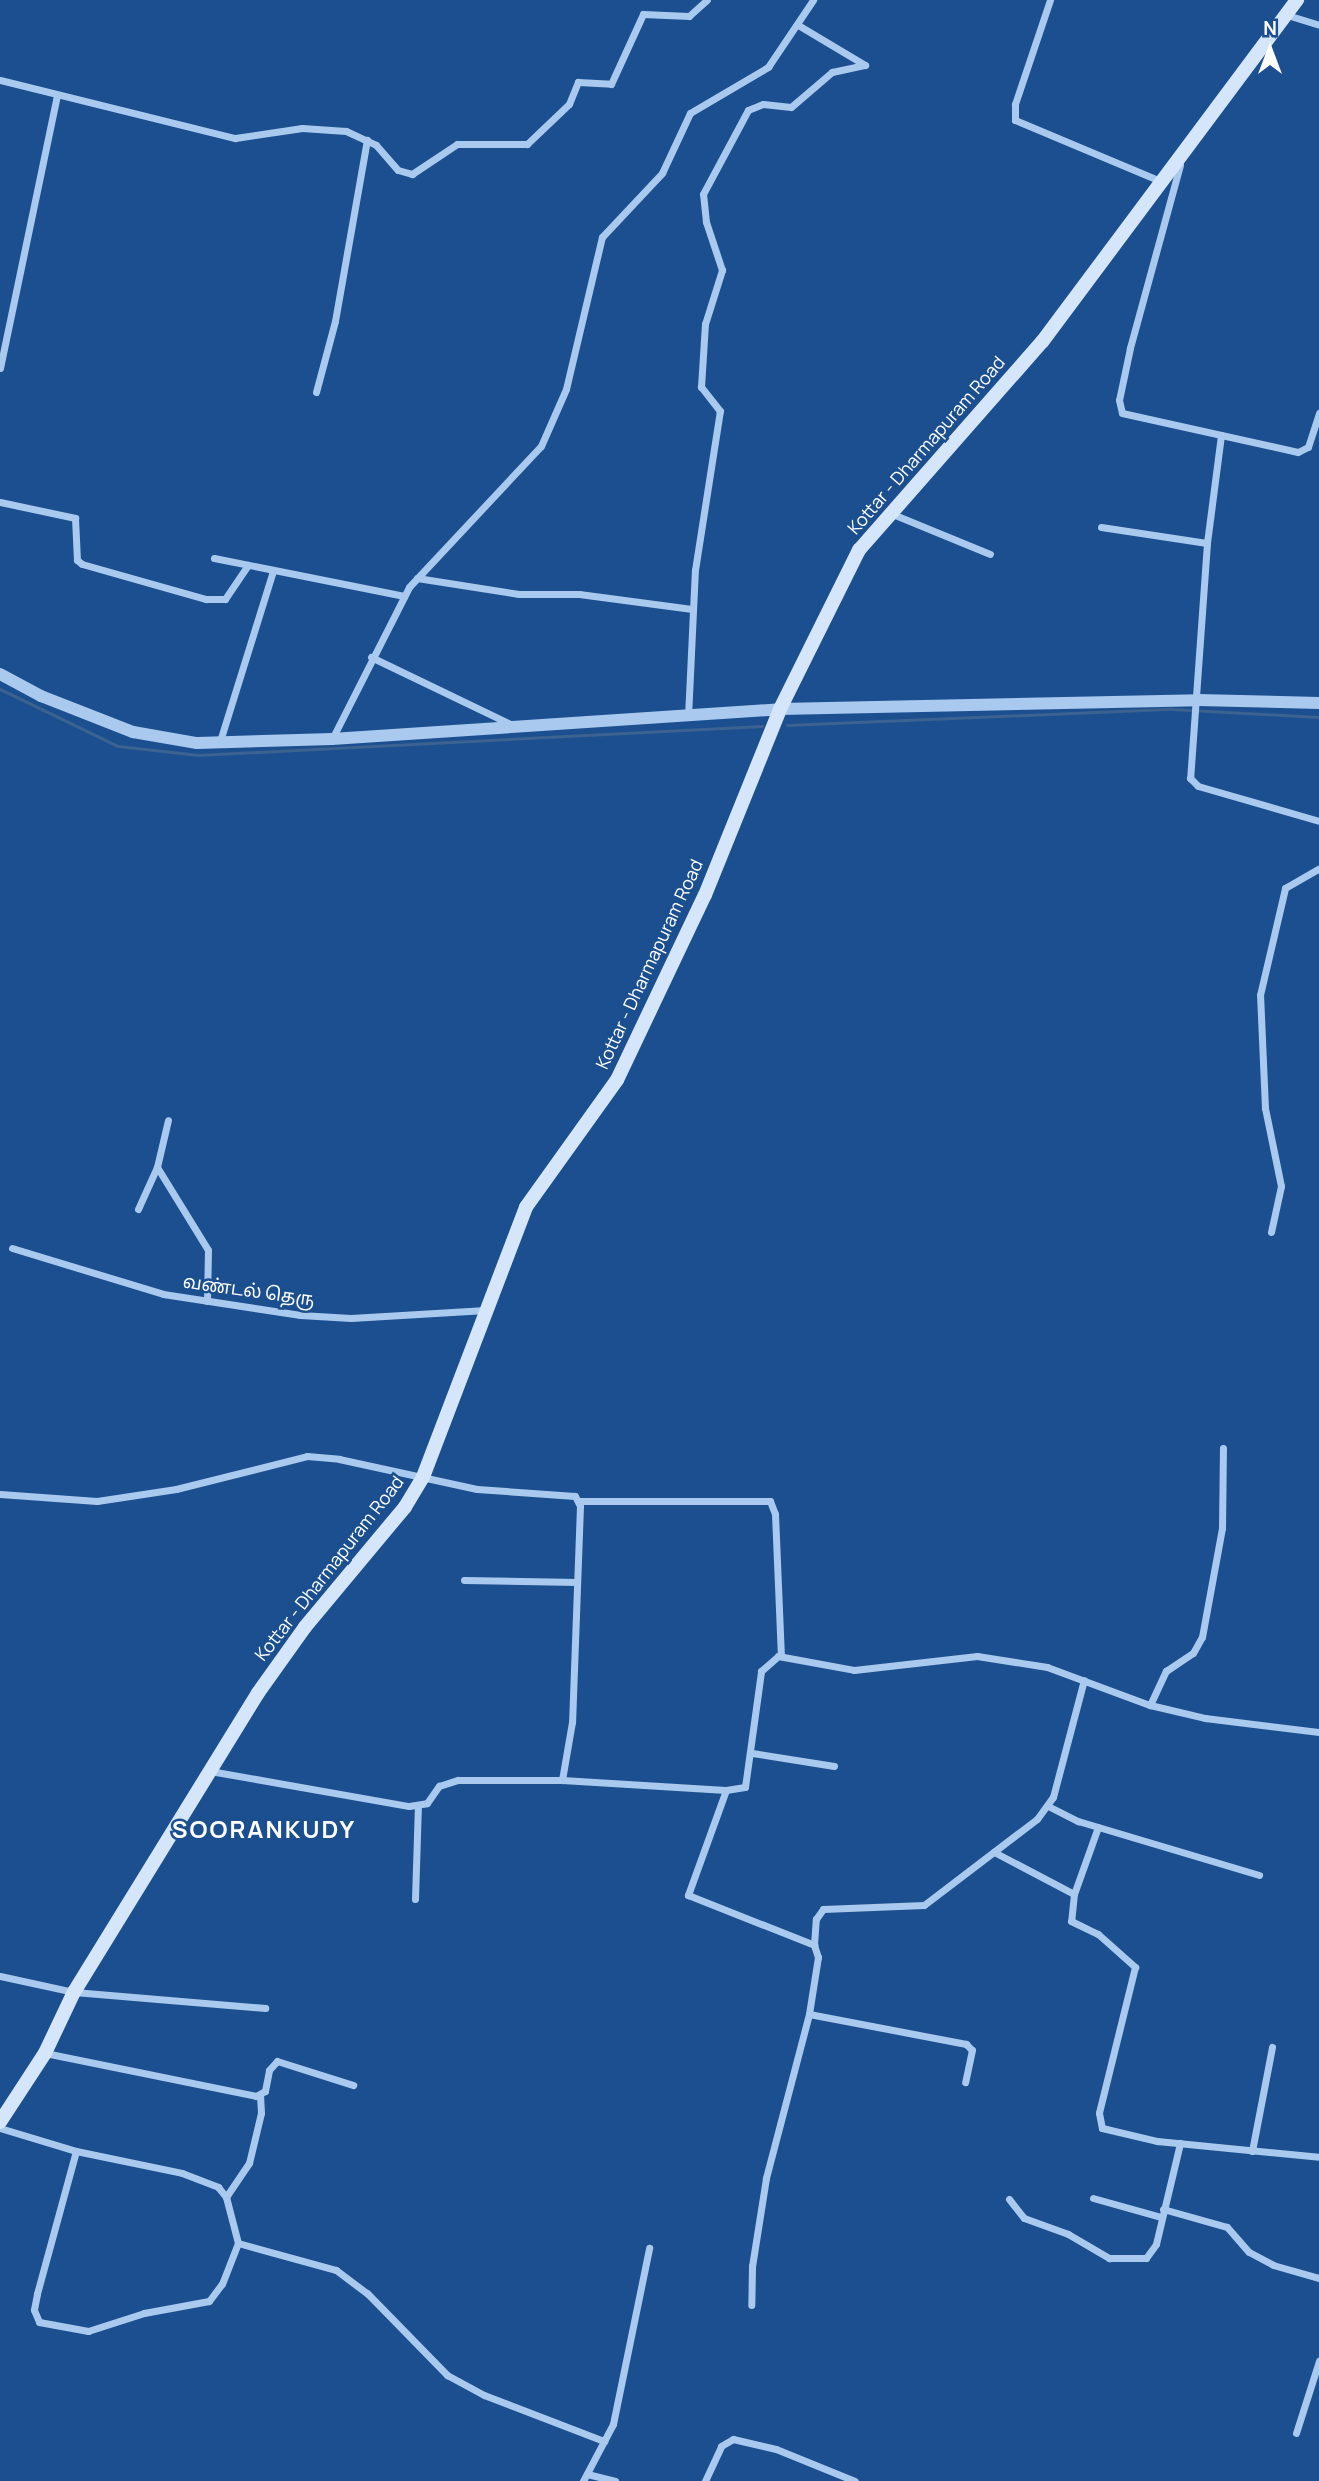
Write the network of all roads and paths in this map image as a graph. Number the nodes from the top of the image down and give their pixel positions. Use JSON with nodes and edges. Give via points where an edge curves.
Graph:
{"nodes":[{"id":1,"x":707,"y":0,"type":"edge"},
{"id":2,"x":813,"y":0,"type":"edge"},
{"id":3,"x":1049,"y":0,"type":"edge"},
{"id":4,"x":1297,"y":0,"type":"edge"},
{"id":5,"x":1287,"y":15,"type":"junction"},
{"id":6,"x":1319,"y":24,"type":"edge"},
{"id":7,"x":798,"y":25,"type":"junction"},
{"id":8,"x":0,"y":80,"type":"edge"},
{"id":9,"x":57,"y":95,"type":"junction"},
{"id":10,"x":366,"y":139,"type":"junction"},
{"id":11,"x":1182,"y":158,"type":"junction"},
{"id":12,"x":1160,"y":181,"type":"junction"},
{"id":13,"x":0,"y":368,"type":"edge"},
{"id":14,"x":316,"y":392,"type":"dead end"},
{"id":15,"x":1319,"y":413,"type":"edge"},
{"id":16,"x":1221,"y":435,"type":"junction"},
{"id":17,"x":0,"y":502,"type":"edge"},
{"id":18,"x":890,"y":513,"type":"junction"},
{"id":19,"x":1101,"y":527,"type":"dead end"},
{"id":20,"x":1207,"y":543,"type":"junction"},
{"id":21,"x":990,"y":554,"type":"dead end"},
{"id":22,"x":214,"y":558,"type":"dead end"},
{"id":23,"x":248,"y":565,"type":"junction"},
{"id":24,"x":273,"y":571,"type":"junction"},
{"id":25,"x":417,"y":578,"type":"junction"},
{"id":26,"x":404,"y":596,"type":"junction"},
{"id":27,"x":692,"y":609,"type":"junction"},
{"id":28,"x":371,"y":657,"type":"junction"},
{"id":29,"x":0,"y":674,"type":"edge"},
{"id":30,"x":1319,"y":703,"type":"edge"},
{"id":31,"x":1198,"y":706,"type":"junction"},
{"id":32,"x":780,"y":709,"type":"junction"},
{"id":33,"x":688,"y":718,"type":"junction"},
{"id":34,"x":515,"y":727,"type":"junction"},
{"id":35,"x":332,"y":739,"type":"junction"},
{"id":36,"x":220,"y":741,"type":"junction"},
{"id":37,"x":1319,"y":821,"type":"edge"},
{"id":38,"x":1319,"y":868,"type":"edge"},
{"id":39,"x":168,"y":1120,"type":"dead end"},
{"id":40,"x":157,"y":1167,"type":"junction"},
{"id":41,"x":138,"y":1209,"type":"dead end"},
{"id":42,"x":1272,"y":1233,"type":"dead end"},
{"id":43,"x":12,"y":1248,"type":"dead end"},
{"id":44,"x":207,"y":1301,"type":"junction"},
{"id":45,"x":488,"y":1310,"type":"junction"},
{"id":46,"x":1223,"y":1448,"type":"dead end"},
{"id":47,"x":423,"y":1477,"type":"junction"},
{"id":48,"x":0,"y":1494,"type":"edge"},
{"id":49,"x":579,"y":1501,"type":"junction"},
{"id":50,"x":464,"y":1580,"type":"dead end"},
{"id":51,"x":577,"y":1582,"type":"junction"},
{"id":52,"x":781,"y":1656,"type":"junction"},
{"id":53,"x":1084,"y":1680,"type":"junction"},
{"id":54,"x":1150,"y":1705,"type":"junction"},
{"id":55,"x":1319,"y":1732,"type":"edge"},
{"id":56,"x":752,"y":1753,"type":"junction"},
{"id":57,"x":834,"y":1766,"type":"dead end"},
{"id":58,"x":210,"y":1771,"type":"junction"},
{"id":59,"x":562,"y":1780,"type":"junction"},
{"id":60,"x":726,"y":1790,"type":"junction"},
{"id":61,"x":418,"y":1806,"type":"junction"},
{"id":62,"x":1048,"y":1806,"type":"junction"},
{"id":63,"x":1098,"y":1827,"type":"junction"},
{"id":64,"x":994,"y":1852,"type":"junction"},
{"id":65,"x":1259,"y":1875,"type":"dead end"},
{"id":66,"x":1074,"y":1894,"type":"junction"},
{"id":67,"x":415,"y":1899,"type":"dead end"},
{"id":68,"x":814,"y":1945,"type":"junction"},
{"id":69,"x":0,"y":1976,"type":"edge"},
{"id":70,"x":74,"y":1992,"type":"junction"},
{"id":71,"x":265,"y":2008,"type":"dead end"},
{"id":72,"x":809,"y":2014,"type":"junction"},
{"id":73,"x":1272,"y":2047,"type":"dead end"},
{"id":74,"x":45,"y":2053,"type":"junction"},
{"id":75,"x":965,"y":2082,"type":"dead end"},
{"id":76,"x":353,"y":2085,"type":"dead end"},
{"id":77,"x":260,"y":2096,"type":"junction"},
{"id":78,"x":0,"y":2122,"type":"edge"},
{"id":79,"x":0,"y":2128,"type":"edge"},
{"id":80,"x":1180,"y":2143,"type":"junction"},
{"id":81,"x":76,"y":2151,"type":"junction"},
{"id":82,"x":1252,"y":2151,"type":"junction"},
{"id":83,"x":1319,"y":2157,"type":"edge"},
{"id":84,"x":226,"y":2197,"type":"junction"},
{"id":85,"x":1093,"y":2198,"type":"dead end"},
{"id":86,"x":1009,"y":2199,"type":"dead end"},
{"id":87,"x":1162,"y":2213,"type":"junction"},
{"id":88,"x":238,"y":2243,"type":"junction"},
{"id":89,"x":649,"y":2249,"type":"dead end"},
{"id":90,"x":1319,"y":2278,"type":"edge"},
{"id":91,"x":751,"y":2305,"type":"dead end"},
{"id":92,"x":1319,"y":2361,"type":"edge"},
{"id":93,"x":1296,"y":2433,"type":"dead end"},
{"id":94,"x":604,"y":2441,"type":"junction"},
{"id":95,"x":585,"y":2477,"type":"edge"},
{"id":96,"x":832,"y":2477,"type":"edge"},
{"id":97,"x":615,"y":2481,"type":"edge"},
{"id":98,"x":705,"y":2481,"type":"edge"},
{"id":99,"x":855,"y":2481,"type":"edge"}],
"edges":[{"from":1,"to":10,"type":"street","via":[[690,16],[643,14],[611,84],[578,82],[569,104],[527,144],[457,144],[412,174],[398,170]]},
{"from":2,"to":7,"type":"street"},
{"from":3,"to":12,"type":"street","via":[[1019,91],[1016,120]]},
{"from":4,"to":5,"type":"main road","name":"Kottar - Dharmapuram Road"},
{"from":5,"to":6,"type":"street"},
{"from":5,"to":11,"type":"main road","name":"Kottar - Dharmapuram Road","via":[[1235,78]]},
{"from":7,"to":25,"type":"street","via":[[768,67],[690,113],[662,173],[612,223],[594,262],[584,324],[566,389],[541,446]]},
{"from":7,"to":27,"type":"street","via":[[865,65],[832,72],[791,107],[763,104],[748,110],[703,194],[706,222],[722,270],[705,324],[701,387],[720,411]]},
{"from":8,"to":9,"type":"street"},
{"from":9,"to":10,"type":"street","via":[[235,138],[325,128]]},
{"from":9,"to":13,"type":"street"},
{"from":10,"to":14,"type":"street","via":[[335,321]]},
{"from":11,"to":12,"type":"main road","name":"Kottar - Dharmapuram Road"},
{"from":11,"to":16,"type":"street","via":[[1130,348],[1119,407],[1130,417]]},
{"from":12,"to":18,"type":"main road","name":"Kottar - Dharmapuram Road","via":[[1042,342]]},
{"from":15,"to":16,"type":"street","via":[[1305,451]]},
{"from":16,"to":20,"type":"street"},
{"from":17,"to":23,"type":"street","via":[[75,518],[77,560],[82,564],[206,599],[225,599]]},
{"from":18,"to":21,"type":"street"},
{"from":18,"to":32,"type":"main road","name":"Kottar - Dharmapuram Road","via":[[859,550],[842,580]]},
{"from":19,"to":20,"type":"street"},
{"from":20,"to":31,"type":"street"},
{"from":22,"to":23,"type":"street"},
{"from":23,"to":24,"type":"street"},
{"from":24,"to":26,"type":"street"},
{"from":24,"to":36,"type":"street"},
{"from":25,"to":26,"type":"street"},
{"from":25,"to":27,"type":"street","via":[[519,594],[579,594]]},
{"from":26,"to":28,"type":"street"},
{"from":27,"to":33,"type":"street"},
{"from":28,"to":34,"type":"street"},
{"from":28,"to":35,"type":"street"},
{"from":29,"to":36,"type":"street","via":[[133,733]]},
{"from":30,"to":31,"type":"street"},
{"from":31,"to":32,"type":"street"},
{"from":31,"to":37,"type":"street","via":[[1189,774],[1194,784]]},
{"from":32,"to":33,"type":"street"},
{"from":32,"to":45,"type":"main road","name":"Kottar - Dharmapuram Road","via":[[705,895],[617,1080],[526,1207]]},
{"from":33,"to":34,"type":"street"},
{"from":34,"to":35,"type":"street"},
{"from":35,"to":36,"type":"street"},
{"from":38,"to":42,"type":"street","via":[[1285,888],[1260,995],[1265,1108],[1281,1186]]},
{"from":39,"to":40,"type":"street"},
{"from":40,"to":41,"type":"street"},
{"from":40,"to":44,"type":"street","via":[[208,1250]]},
{"from":43,"to":44,"type":"street","name":"வண்டல் தெரு","via":[[119,1283]]},
{"from":44,"to":45,"type":"street","name":"வண்டல் தெரு","via":[[351,1318]]},
{"from":45,"to":47,"type":"main road","name":"Kottar - Dharmapuram Road"},
{"from":46,"to":54,"type":"street","via":[[1222,1528],[1202,1637],[1193,1653],[1166,1671]]},
{"from":47,"to":48,"type":"street","via":[[307,1456],[176,1489],[97,1501]]},
{"from":47,"to":49,"type":"street","via":[[477,1489],[570,1494]]},
{"from":47,"to":58,"type":"main road","name":"Kottar - Dharmapuram Road","via":[[405,1507],[305,1627]]},
{"from":49,"to":51,"type":"street"},
{"from":49,"to":52,"type":"street","via":[[771,1500]]},
{"from":50,"to":51,"type":"street"},
{"from":51,"to":59,"type":"street","via":[[572,1722]]},
{"from":52,"to":53,"type":"street","via":[[853,1671],[977,1656],[1048,1667]]},
{"from":52,"to":56,"type":"street","via":[[767,1662],[761,1671]]},
{"from":53,"to":54,"type":"street"},
{"from":53,"to":62,"type":"street"},
{"from":54,"to":55,"type":"street","via":[[1205,1718]]},
{"from":56,"to":57,"type":"street"},
{"from":56,"to":60,"type":"street","via":[[745,1787]]},
{"from":58,"to":61,"type":"street"},
{"from":58,"to":70,"type":"main road","name":"Kottar - Dharmapuram Road"},
{"from":59,"to":60,"type":"street"},
{"from":59,"to":61,"type":"street","via":[[448,1782]]},
{"from":60,"to":68,"type":"street","via":[[688,1895]]},
{"from":61,"to":67,"type":"street"},
{"from":62,"to":63,"type":"street"},
{"from":62,"to":64,"type":"street"},
{"from":63,"to":65,"type":"street"},
{"from":63,"to":66,"type":"street"},
{"from":64,"to":66,"type":"street"},
{"from":64,"to":68,"type":"street","via":[[918,1907],[823,1909],[816,1919]]},
{"from":66,"to":80,"type":"street","via":[[1071,1921],[1097,1934],[1135,1967],[1100,2113],[1102,2128],[1108,2133]]},
{"from":68,"to":72,"type":"street","via":[[818,1963]]},
{"from":69,"to":70,"type":"street"},
{"from":70,"to":71,"type":"street"},
{"from":70,"to":74,"type":"main road","name":"Kottar - Dharmapuram Road"},
{"from":72,"to":75,"type":"street","via":[[966,2044],[972,2052]]},
{"from":72,"to":91,"type":"street","via":[[766,2178]]},
{"from":73,"to":82,"type":"street"},
{"from":74,"to":77,"type":"street"},
{"from":74,"to":78,"type":"main road","name":"Kottar - Dharmapuram Road"},
{"from":76,"to":77,"type":"street","via":[[277,2061],[272,2063]]},
{"from":77,"to":84,"type":"street","via":[[261,2113],[249,2163]]},
{"from":79,"to":81,"type":"street"},
{"from":80,"to":82,"type":"street"},
{"from":80,"to":87,"type":"street"},
{"from":81,"to":84,"type":"street","via":[[182,2173],[218,2187]]},
{"from":81,"to":88,"type":"street","via":[[37,2294],[34,2310],[39,2322],[88,2332],[144,2314],[209,2301]]},
{"from":82,"to":83,"type":"street"},
{"from":84,"to":88,"type":"street"},
{"from":85,"to":87,"type":"street"},
{"from":86,"to":87,"type":"street","via":[[1024,2218],[1119,2260],[1151,2255]]},
{"from":87,"to":90,"type":"street","via":[[1227,2227],[1249,2252],[1273,2265]]},
{"from":88,"to":94,"type":"street","via":[[336,2270],[367,2292],[447,2375],[484,2395]]},
{"from":89,"to":94,"type":"street","via":[[635,2332],[613,2424]]},
{"from":92,"to":93,"type":"street"},
{"from":94,"to":95,"type":"street"},
{"from":95,"to":97,"type":"street"},
{"from":96,"to":98,"type":"street","via":[[776,2449],[733,2439],[721,2446]]},
{"from":96,"to":99,"type":"street"}]}
